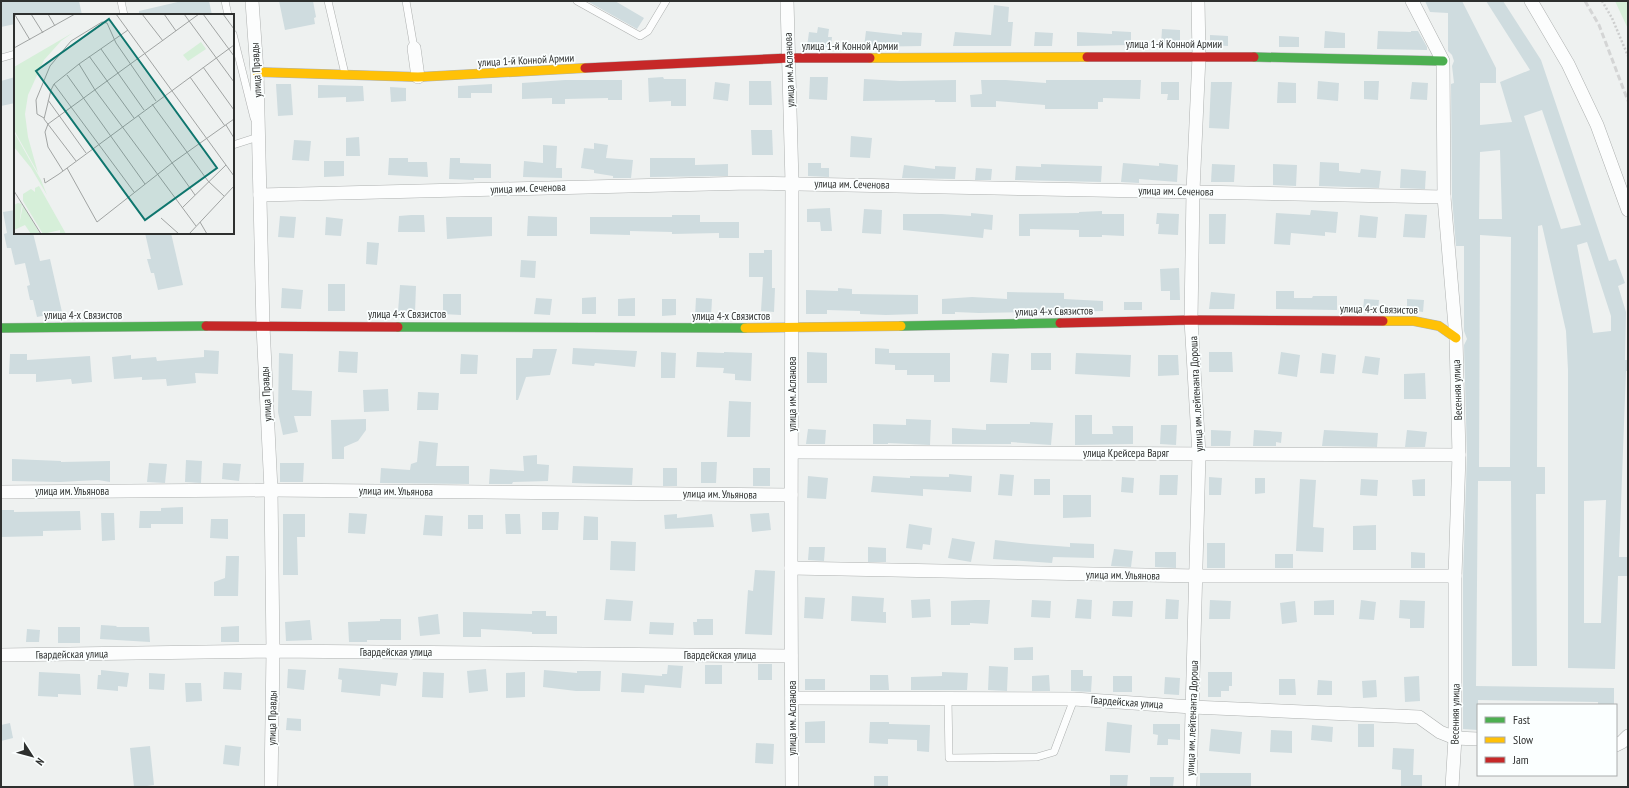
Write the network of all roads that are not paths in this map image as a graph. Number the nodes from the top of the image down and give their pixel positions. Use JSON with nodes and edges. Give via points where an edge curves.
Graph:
{"nodes":[{"id":1,"x":121,"y":1,"type":"edge"},
{"id":2,"x":225,"y":1,"type":"edge"},
{"id":3,"x":252,"y":1,"type":"edge"},
{"id":4,"x":328,"y":1,"type":"edge"},
{"id":5,"x":406,"y":1,"type":"edge"},
{"id":6,"x":577,"y":1,"type":"edge"},
{"id":7,"x":666,"y":1,"type":"edge"},
{"id":8,"x":786,"y":1,"type":"edge"},
{"id":9,"x":1198,"y":1,"type":"edge"},
{"id":10,"x":1412,"y":1,"type":"edge"},
{"id":11,"x":1531,"y":1,"type":"edge"},
{"id":12,"x":124,"y":14,"type":"edge"},
{"id":13,"x":228,"y":14,"type":"edge"},
{"id":14,"x":234,"y":38,"type":"edge"},
{"id":15,"x":414,"y":48,"type":"joint"},
{"id":16,"x":14,"y":54,"type":"edge"},
{"id":17,"x":1199,"y":56,"type":"junction"},
{"id":18,"x":1,"y":58,"type":"edge"},
{"id":19,"x":789,"y":58,"type":"junction"},
{"id":20,"x":1443,"y":61,"type":"junction"},
{"id":21,"x":257,"y":72,"type":"junction"},
{"id":22,"x":345,"y":74,"type":"junction"},
{"id":23,"x":418,"y":76,"type":"junction"},
{"id":24,"x":258,"y":137,"type":"junction"},
{"id":25,"x":234,"y":145,"type":"edge"},
{"id":26,"x":792,"y":183,"type":"junction"},
{"id":27,"x":1193,"y":191,"type":"junction"},
{"id":28,"x":260,"y":195,"type":"junction"},
{"id":29,"x":1444,"y":197,"type":"junction"},
{"id":30,"x":1628,"y":210,"type":"edge"},
{"id":31,"x":1191,"y":320,"type":"junction"},
{"id":32,"x":263,"y":326,"type":"junction"},
{"id":33,"x":1,"y":328,"type":"edge"},
{"id":34,"x":793,"y":328,"type":"junction"},
{"id":35,"x":1456,"y":338,"type":"junction"},
{"id":36,"x":792,"y":452,"type":"junction"},
{"id":37,"x":1199,"y":454,"type":"junction"},
{"id":38,"x":1459,"y":455,"type":"junction"},
{"id":39,"x":271,"y":490,"type":"junction"},
{"id":40,"x":1,"y":492,"type":"edge"},
{"id":41,"x":791,"y":495,"type":"junction"},
{"id":42,"x":791,"y":568,"type":"junction"},
{"id":43,"x":1197,"y":576,"type":"junction"},
{"id":44,"x":1455,"y":576,"type":"junction"},
{"id":45,"x":273,"y":651,"type":"junction"},
{"id":46,"x":1,"y":655,"type":"edge"},
{"id":47,"x":791,"y":656,"type":"junction"},
{"id":48,"x":792,"y":698,"type":"junction"},
{"id":49,"x":1074,"y":698,"type":"junction"},
{"id":50,"x":948,"y":699,"type":"junction"},
{"id":51,"x":1192,"y":707,"type":"junction"},
{"id":52,"x":1628,"y":736,"type":"edge"},
{"id":53,"x":1455,"y":738,"type":"junction"},
{"id":54,"x":1477,"y":740,"type":"edge"},
{"id":55,"x":1617,"y":744,"type":"edge"},
{"id":56,"x":271,"y":787,"type":"edge"},
{"id":57,"x":792,"y":787,"type":"edge"},
{"id":58,"x":1190,"y":787,"type":"edge"},
{"id":59,"x":1452,"y":787,"type":"edge"}],
"edges":[{"from":1,"to":12,"type":"lane"},
{"from":2,"to":13,"type":"lane"},
{"from":3,"to":21,"type":"street","name":"улица Правды"},
{"from":4,"to":22,"type":"lane"},
{"from":5,"to":15,"type":"lane"},
{"from":6,"to":7,"type":"lane","via":[[640,36],[648,31]]},
{"from":8,"to":19,"type":"street","name":"улица им. Асланова"},
{"from":9,"to":17,"type":"street","name":"улица им. лейтенанта Дороша"},
{"from":10,"to":20,"type":"street","name":"Весенняя улица"},
{"from":11,"to":30,"type":"street","via":[[1568,64],[1594,118]]},
{"from":14,"to":24,"type":"lane"},
{"from":15,"to":23,"type":"street"},
{"from":16,"to":18,"type":"lane"},
{"from":17,"to":19,"type":"street","name":"улица 1-й Конной Армии"},
{"from":17,"to":20,"type":"street","name":"улица 1-й Конной Армии"},
{"from":17,"to":27,"type":"street","name":"улица им. лейтенанта Дороша"},
{"from":19,"to":23,"type":"street","name":"улица 1-й Конной Армии"},
{"from":19,"to":26,"type":"street","name":"улица им. Асланова"},
{"from":20,"to":29,"type":"street","name":"Весенняя улица"},
{"from":21,"to":22,"type":"street","name":"улица 1-й Конной Армии"},
{"from":21,"to":24,"type":"street","name":"улица Правды"},
{"from":22,"to":23,"type":"street","name":"улица 1-й Конной Армии"},
{"from":24,"to":25,"type":"lane"},
{"from":24,"to":28,"type":"street","name":"улица Правды"},
{"from":26,"to":27,"type":"street","name":"улица им. Сеченова"},
{"from":26,"to":28,"type":"street","name":"улица им. Сеченова"},
{"from":26,"to":34,"type":"street","name":"улица им. Асланова"},
{"from":27,"to":29,"type":"street","name":"улица им. Сеченова"},
{"from":27,"to":31,"type":"street","name":"улица им. лейтенанта Дороша"},
{"from":28,"to":32,"type":"street","name":"улица Правды"},
{"from":29,"to":35,"type":"street","name":"Весенняя улица"},
{"from":31,"to":34,"type":"street","name":"улица 4-х Связистов"},
{"from":31,"to":35,"type":"street","name":"улица 4-х Связистов","via":[[1414,321],[1439,326]]},
{"from":31,"to":37,"type":"street","name":"улица им. лейтенанта Дороша"},
{"from":32,"to":33,"type":"street","name":"улица 4-х Связистов"},
{"from":32,"to":34,"type":"street","name":"улица 4-х Связистов"},
{"from":32,"to":39,"type":"street","name":"улица Правды"},
{"from":34,"to":36,"type":"street","name":"улица им. Асланова"},
{"from":35,"to":38,"type":"street","name":"Весенняя улица"},
{"from":36,"to":37,"type":"street","name":"улица Крейсера Варяг"},
{"from":36,"to":41,"type":"street","name":"улица им. Асланова"},
{"from":37,"to":38,"type":"street","name":"улица Крейсера Варяг"},
{"from":37,"to":43,"type":"street","name":"улица им. лейтенанта Дороша"},
{"from":38,"to":44,"type":"street","name":"Весенняя улица"},
{"from":39,"to":40,"type":"street","name":"улица им. Ульянова"},
{"from":39,"to":41,"type":"street","name":"улица им. Ульянова"},
{"from":39,"to":45,"type":"street","name":"улица Правды"},
{"from":41,"to":42,"type":"street","name":"улица им. Асланова"},
{"from":42,"to":43,"type":"street","name":"улица им. Ульянова"},
{"from":42,"to":47,"type":"street","name":"улица им. Асланова"},
{"from":43,"to":44,"type":"street","name":"улица им. Ульянова"},
{"from":43,"to":51,"type":"street","name":"улица им. лейтенанта Дороша"},
{"from":44,"to":53,"type":"street","name":"Весенняя улица"},
{"from":45,"to":46,"type":"street","name":"Гвардейская улица"},
{"from":45,"to":47,"type":"street","name":"Гвардейская улица"},
{"from":45,"to":56,"type":"street","name":"улица Правды"},
{"from":47,"to":48,"type":"street","name":"улица им. Асланова"},
{"from":48,"to":50,"type":"street","name":"Гвардейская улица"},
{"from":48,"to":57,"type":"street","name":"улица им. Асланова"},
{"from":49,"to":50,"type":"street","name":"Гвардейская улица"},
{"from":49,"to":50,"type":"lane","via":[[1054,752],[1037,758],[963,759],[949,758]]},
{"from":49,"to":51,"type":"street","name":"Гвардейская улица"},
{"from":51,"to":53,"type":"street","name":"Гвардейская улица","via":[[1418,717],[1440,732]]},
{"from":51,"to":58,"type":"street","name":"улица им. лейтенанта Дороша"},
{"from":52,"to":55,"type":"street"},
{"from":53,"to":54,"type":"street","name":"Гвардейская улица"},
{"from":53,"to":59,"type":"street","name":"Весенняя улица"}]}
